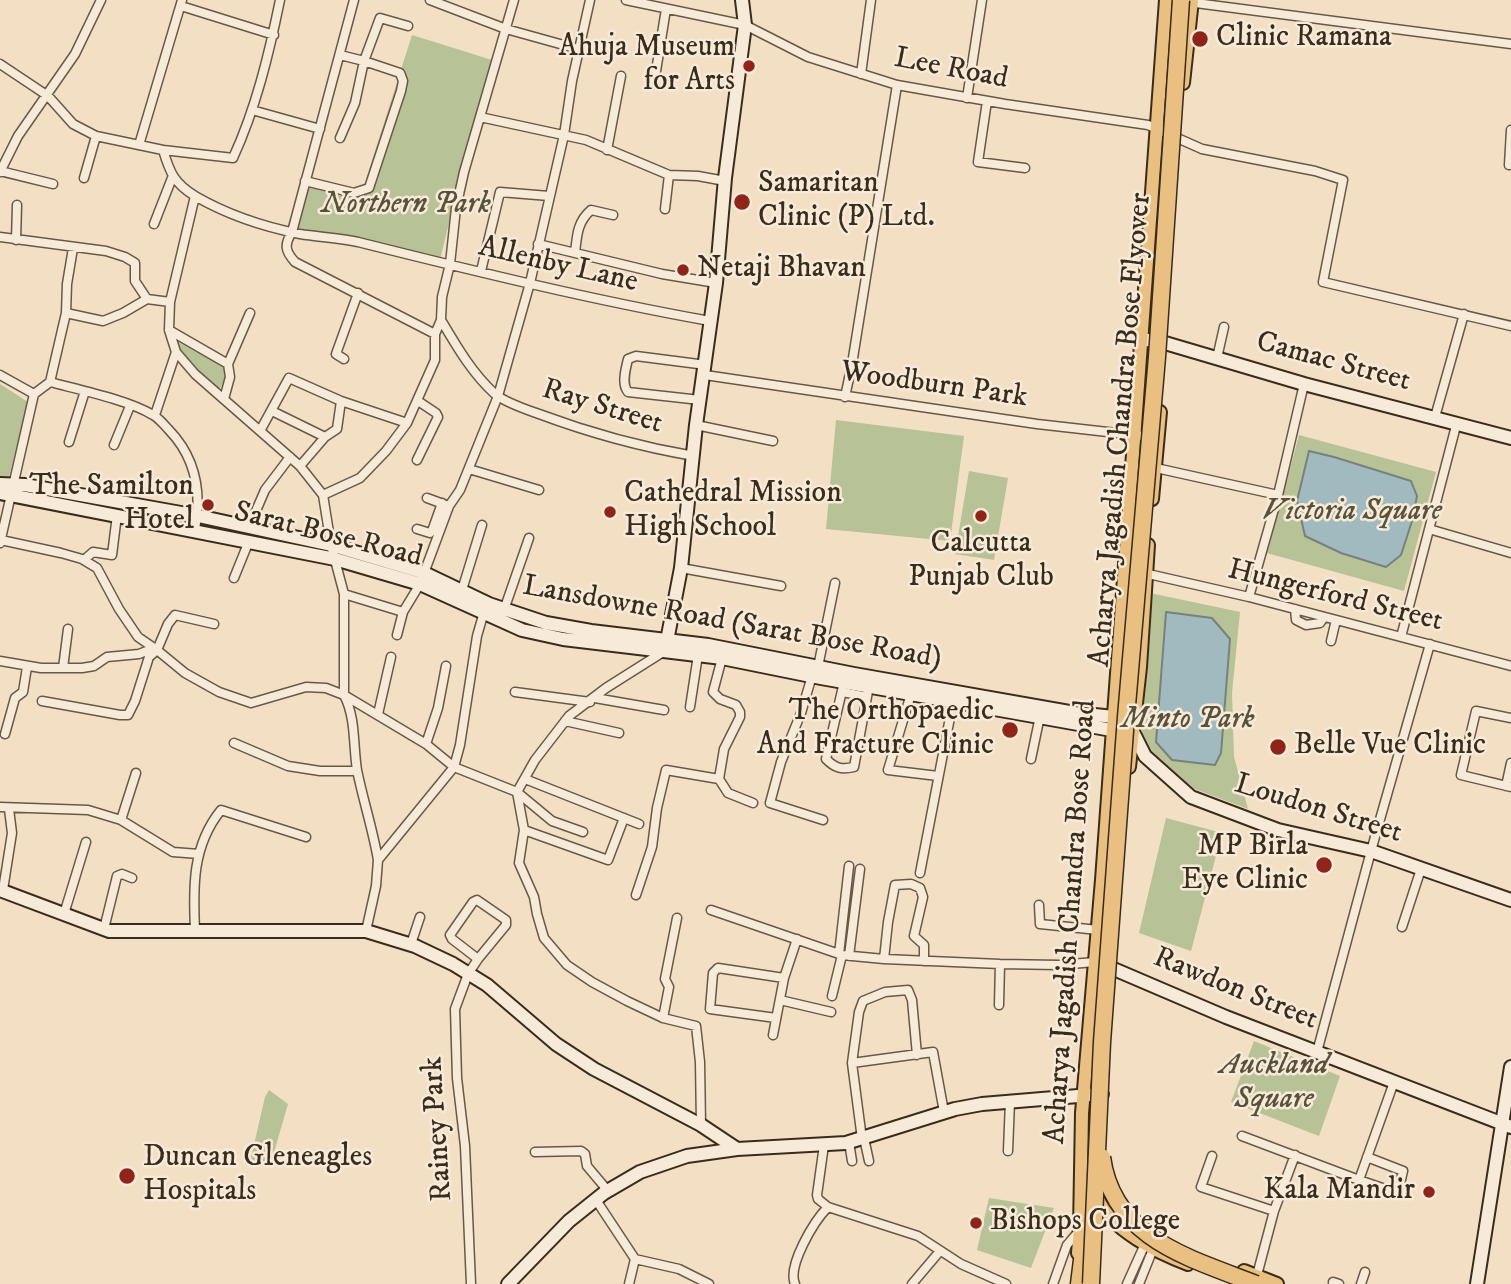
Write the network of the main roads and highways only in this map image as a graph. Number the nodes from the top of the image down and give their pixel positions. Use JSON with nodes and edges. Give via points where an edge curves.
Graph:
{"nodes":[{"id":1,"x":742,"y":0,"type":"edge"},
{"id":2,"x":1166,"y":0,"type":"edge"},
{"id":3,"x":1172,"y":0,"type":"edge"},
{"id":4,"x":1189,"y":1,"type":"edge"},
{"id":5,"x":1142,"y":339,"type":"junction"},
{"id":6,"x":1165,"y":343,"type":"junction"},
{"id":7,"x":1511,"y":438,"type":"edge"},
{"id":8,"x":6,"y":489,"type":"edge"},
{"id":9,"x":421,"y":578,"type":"junction"},
{"id":10,"x":667,"y":645,"type":"junction"},
{"id":11,"x":815,"y":671,"type":"junction"},
{"id":12,"x":1135,"y":719,"type":"junction"},
{"id":13,"x":1112,"y":723,"type":"junction"},
{"id":14,"x":1134,"y":734,"type":"junction"},
{"id":15,"x":2,"y":890,"type":"edge"},
{"id":16,"x":1511,"y":900,"type":"edge"},
{"id":17,"x":1095,"y":962,"type":"junction"},
{"id":18,"x":1111,"y":968,"type":"junction"},
{"id":19,"x":1511,"y":1067,"type":"edge"},
{"id":20,"x":1101,"y":1074,"type":"junction"},
{"id":21,"x":1084,"y":1094,"type":"junction"},
{"id":22,"x":1102,"y":1094,"type":"junction"},
{"id":23,"x":1506,"y":1125,"type":"edge"},
{"id":24,"x":737,"y":1149,"type":"junction"},
{"id":25,"x":1098,"y":1184,"type":"junction"},
{"id":26,"x":1080,"y":1185,"type":"junction"},
{"id":27,"x":1098,"y":1199,"type":"junction"},
{"id":28,"x":1080,"y":1201,"type":"junction"},
{"id":29,"x":1106,"y":1225,"type":"junction"},
{"id":30,"x":1082,"y":1236,"type":"junction"},
{"id":31,"x":1256,"y":1281,"type":"edge"},
{"id":32,"x":508,"y":1284,"type":"edge"},
{"id":33,"x":1078,"y":1284,"type":"edge"},
{"id":34,"x":1092,"y":1284,"type":"edge"},
{"id":35,"x":1240,"y":1284,"type":"edge"},
{"id":36,"x":1277,"y":1284,"type":"edge"},
{"id":37,"x":1477,"y":1284,"type":"edge"}],
"edges":[{"from":1,"to":10,"type":"main road","via":[[745,25],[716,283],[681,568]]},
{"from":2,"to":5,"type":"main road","name":"Acharya Jagadish Chandra Bose Road"},
{"from":3,"to":30,"type":"highway","name":"Acharya Jagadish Chandra Bose Flyover"},
{"from":4,"to":6,"type":"main road","name":"Acharya Jagadish Chandra Bose Road"},
{"from":4,"to":20,"type":"highway","name":"Acharya Jagadish Chandra Bose Flyover","bridge":true,"via":[[1127,706]]},
{"from":5,"to":6,"type":"main road","name":"Camac Street"},
{"from":5,"to":13,"type":"main road","name":"Acharya Jagadish Chandra Bose Road"},
{"from":6,"to":7,"type":"main road","name":"Camac Street"},
{"from":6,"to":12,"type":"main road","name":"Acharya Jagadish Chandra Bose Road"},
{"from":8,"to":9,"type":"main road","name":"Sarat Bose Road"},
{"from":8,"to":9,"type":"main road","name":"Lansdowne Road (Sarat Bose Road)","via":[[198,516],[331,545]]},
{"from":9,"to":10,"type":"main road","name":"Lansdowne Road (Sarat Bose Road)","via":[[546,623]]},
{"from":9,"to":10,"type":"main road","name":"Sarat Bose Road","via":[[522,630],[563,639]]},
{"from":10,"to":11,"type":"main road","name":"Sarat Bose Road","via":[[698,654]]},
{"from":10,"to":11,"type":"main road","name":"Lansdowne Road (Sarat Bose Road)","via":[[708,645]]},
{"from":11,"to":13,"type":"main road","name":"Lansdowne Road (Sarat Bose Road)"},
{"from":11,"to":13,"type":"main road","name":"Sarat Bose Road","via":[[844,687],[868,692]]},
{"from":12,"to":13,"type":"main road","name":"Lansdowne Road (Sarat Bose Road)"},
{"from":12,"to":14,"type":"main road","name":"Acharya Jagadish Chandra Bose Road"},
{"from":13,"to":14,"type":"main road","name":"Sarat Bose Road"},
{"from":13,"to":17,"type":"main road","name":"Acharya Jagadish Chandra Bose Road"},
{"from":14,"to":16,"type":"main road","name":"Loudon Street","via":[[1145,756],[1191,797],[1278,830],[1371,851]]},
{"from":14,"to":18,"type":"main road","name":"Acharya Jagadish Chandra Bose Road"},
{"from":15,"to":24,"type":"main road","via":[[103,929],[366,932],[411,944],[487,985],[556,1044],[594,1069]]},
{"from":17,"to":18,"type":"main road","name":"Rawdon Street"},
{"from":17,"to":21,"type":"main road","name":"Acharya Jagadish Chandra Bose Road"},
{"from":18,"to":22,"type":"main road","name":"Acharya Jagadish Chandra Bose Road"},
{"from":18,"to":23,"type":"main road","name":"Rawdon Street"},
{"from":19,"to":23,"type":"main road"},
{"from":20,"to":31,"type":"highway","bridge":true,"via":[[1102,1160],[1112,1194],[1125,1214],[1160,1245]]},
{"from":20,"to":34,"type":"highway","name":"Acharya Jagadish Chandra Bose Flyover","bridge":true},
{"from":21,"to":22,"type":"main road"},
{"from":21,"to":24,"type":"main road","via":[[982,1104],[849,1142]]},
{"from":21,"to":26,"type":"main road","name":"Acharya Jagadish Chandra Bose Road"},
{"from":22,"to":25,"type":"main road","name":"Acharya Jagadish Chandra Bose Road"},
{"from":23,"to":37,"type":"main road"},
{"from":24,"to":32,"type":"main road","via":[[687,1156],[640,1172],[569,1222]]},
{"from":25,"to":26,"type":"main road"},
{"from":25,"to":27,"type":"main road","name":"Acharya Jagadish Chandra Bose Road"},
{"from":25,"to":31,"type":"main road","via":[[1157,1236]]},
{"from":26,"to":28,"type":"main road","name":"Acharya Jagadish Chandra Bose Road"},
{"from":27,"to":28,"type":"main road"},
{"from":27,"to":29,"type":"main road","name":"Acharya Jagadish Chandra Bose Road"},
{"from":27,"to":29,"type":"main road"},
{"from":28,"to":30,"type":"main road","name":"Acharya Jagadish Chandra Bose Road"},
{"from":29,"to":34,"type":"main road","name":"Acharya Jagadish Chandra Bose Road"},
{"from":29,"to":35,"type":"main road"},
{"from":30,"to":33,"type":"highway","name":"Acharya Jagadish Chandra Bose Flyover"},
{"from":31,"to":36,"type":"main road"}]}
